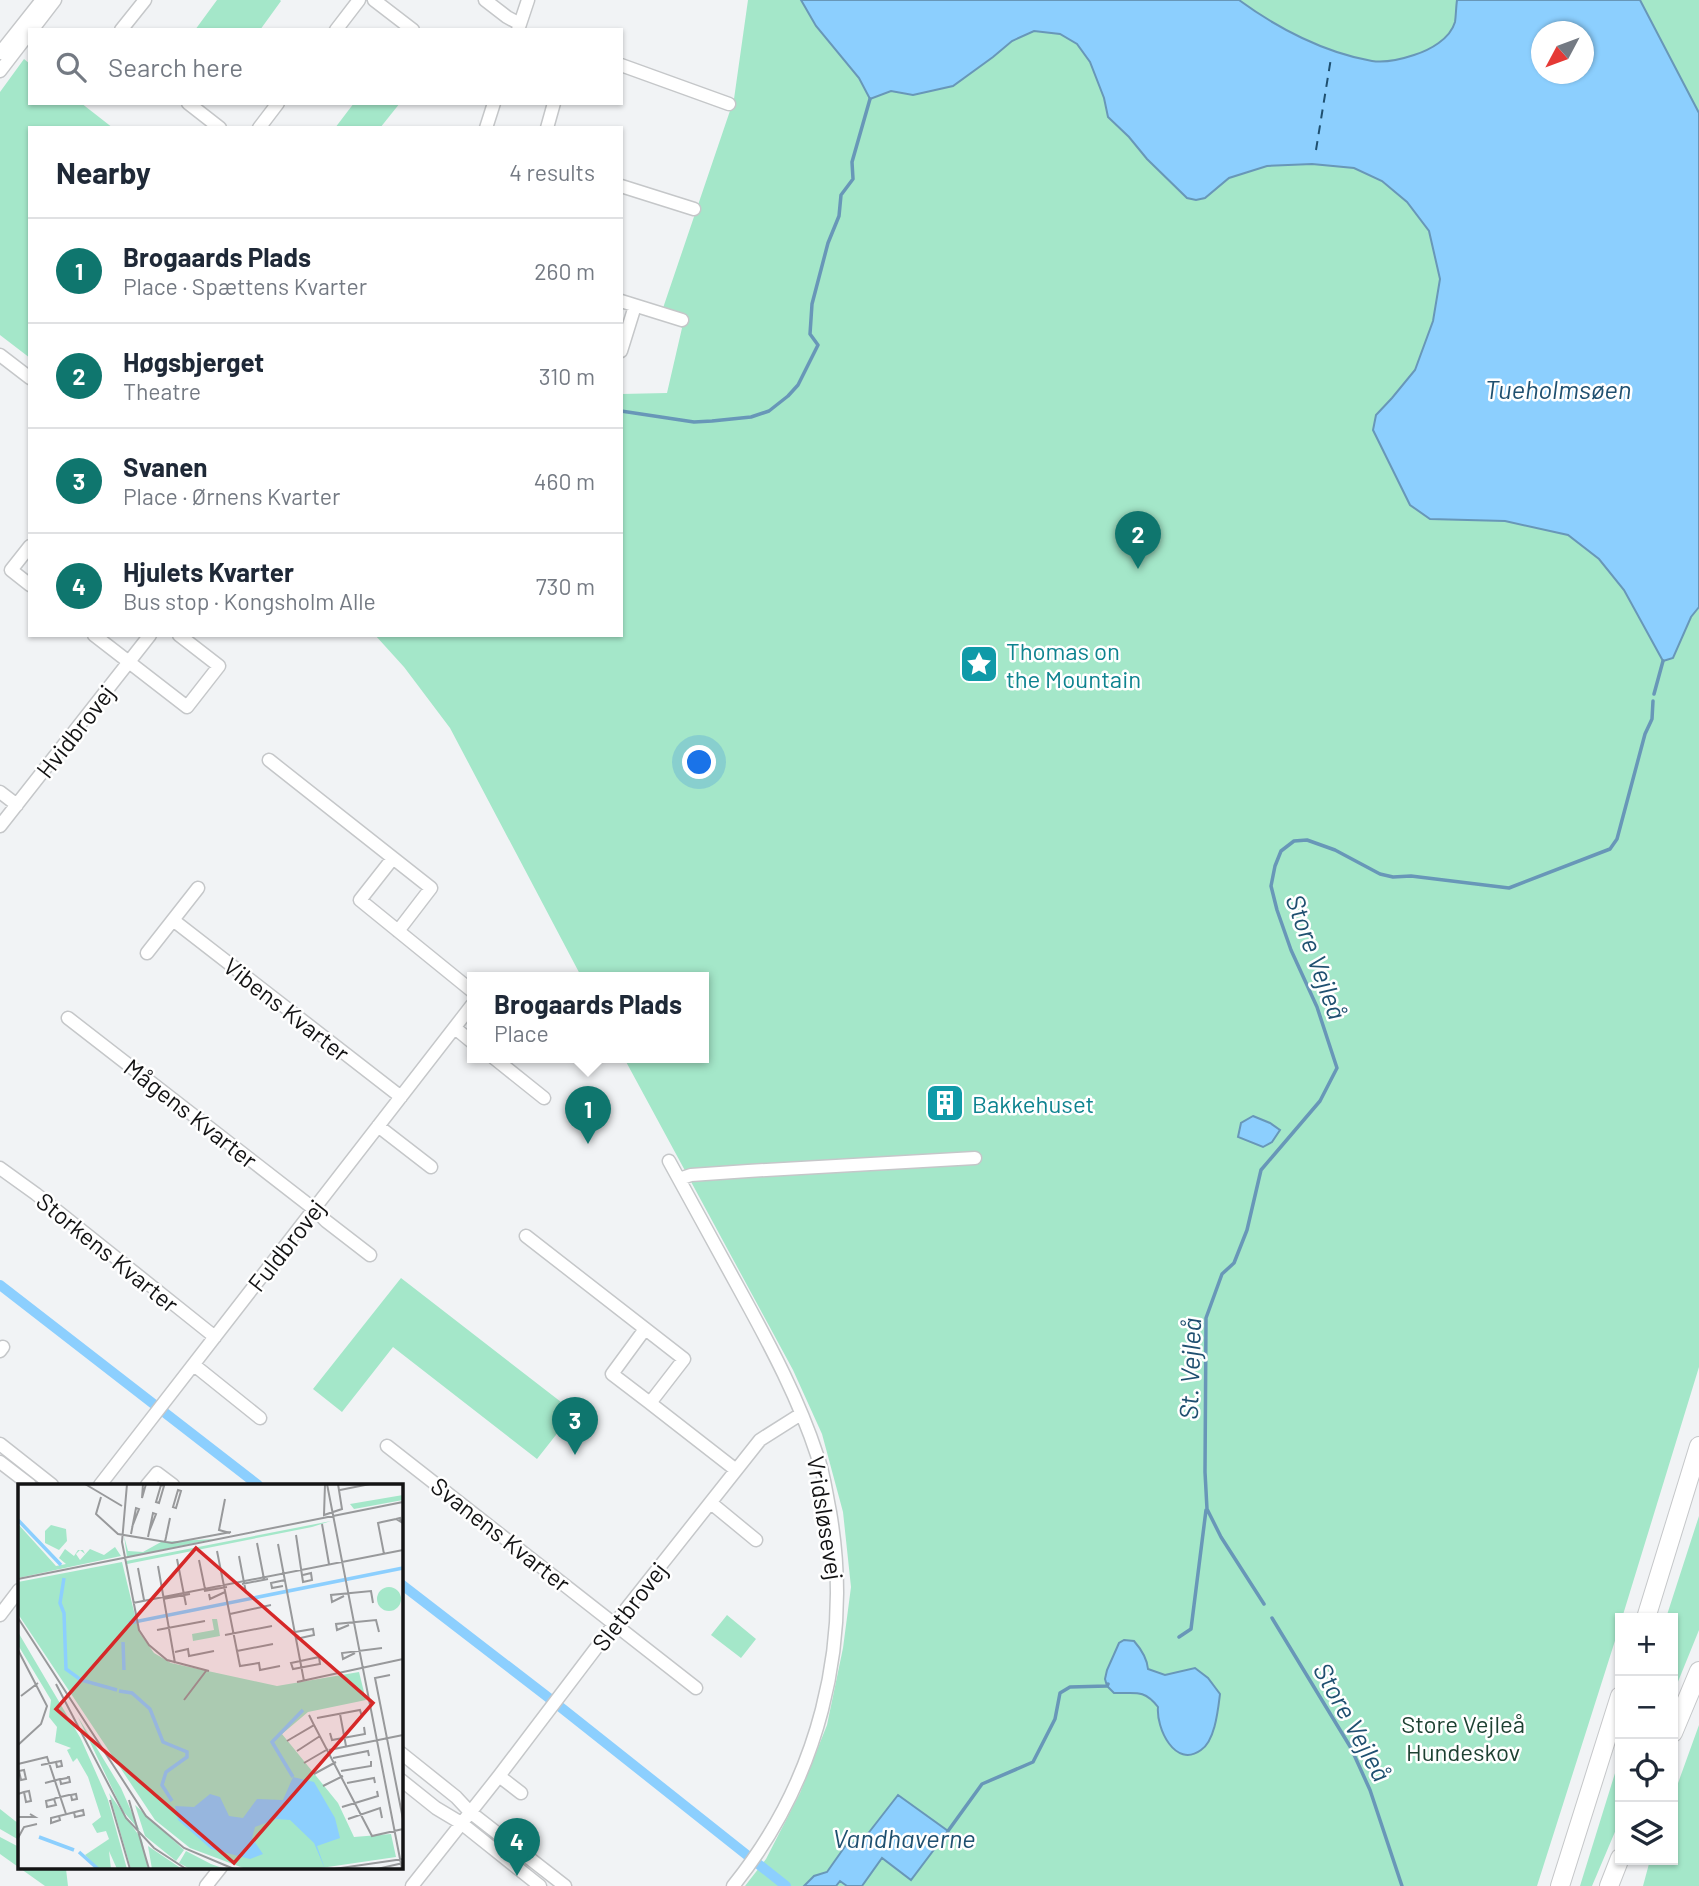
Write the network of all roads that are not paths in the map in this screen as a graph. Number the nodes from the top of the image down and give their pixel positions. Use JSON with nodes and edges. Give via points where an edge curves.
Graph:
{"nodes":[{"id":1,"x":42,"y":0,"type":"edge"},
{"id":2,"x":55,"y":0,"type":"edge"},
{"id":3,"x":145,"y":0,"type":"edge"},
{"id":4,"x":359,"y":0,"type":"edge"},
{"id":5,"x":374,"y":0,"type":"edge"},
{"id":6,"x":485,"y":0,"type":"edge"},
{"id":7,"x":528,"y":0,"type":"edge"},
{"id":8,"x":33,"y":28,"type":"edge"},
{"id":9,"x":123,"y":28,"type":"edge"},
{"id":10,"x":338,"y":28,"type":"edge"},
{"id":11,"x":410,"y":28,"type":"edge"},
{"id":12,"x":520,"y":28,"type":"edge"},
{"id":13,"x":28,"y":35,"type":"edge"},
{"id":14,"x":0,"y":54,"type":"edge"},
{"id":15,"x":623,"y":66,"type":"edge"},
{"id":16,"x":0,"y":72,"type":"edge"},
{"id":17,"x":729,"y":104,"type":"dead end"},
{"id":18,"x":190,"y":105,"type":"edge"},
{"id":19,"x":276,"y":105,"type":"edge"},
{"id":20,"x":493,"y":105,"type":"edge"},
{"id":21,"x":553,"y":105,"type":"edge"},
{"id":22,"x":217,"y":126,"type":"edge"},
{"id":23,"x":261,"y":126,"type":"edge"},
{"id":24,"x":487,"y":126,"type":"edge"},
{"id":25,"x":548,"y":126,"type":"edge"},
{"id":26,"x":623,"y":187,"type":"edge"},
{"id":27,"x":694,"y":209,"type":"dead end"},
{"id":28,"x":623,"y":302,"type":"edge"},
{"id":29,"x":635,"y":306,"type":"junction"},
{"id":30,"x":682,"y":320,"type":"dead end"},
{"id":31,"x":624,"y":353,"type":"edge"},
{"id":32,"x":0,"y":355,"type":"edge"},
{"id":33,"x":28,"y":376,"type":"edge"},
{"id":34,"x":28,"y":549,"type":"edge"},
{"id":35,"x":28,"y":583,"type":"edge"},
{"id":36,"x":97,"y":637,"type":"edge"},
{"id":37,"x":148,"y":637,"type":"edge"},
{"id":38,"x":182,"y":637,"type":"edge"},
{"id":39,"x":129,"y":662,"type":"junction"},
{"id":40,"x":269,"y":760,"type":"dead end"},
{"id":41,"x":0,"y":792,"type":"edge"},
{"id":42,"x":16,"y":805,"type":"junction"},
{"id":43,"x":0,"y":827,"type":"edge"},
{"id":44,"x":393,"y":858,"type":"junction"},
{"id":45,"x":198,"y":888,"type":"dead end"},
{"id":46,"x":173,"y":920,"type":"junction"},
{"id":47,"x":398,"y":931,"type":"junction"},
{"id":48,"x":147,"y":953,"type":"dead end"},
{"id":49,"x":467,"y":987,"type":"edge"},
{"id":50,"x":467,"y":1012,"type":"edge"},
{"id":51,"x":68,"y":1018,"type":"dead end"},
{"id":52,"x":455,"y":1028,"type":"junction"},
{"id":53,"x":467,"y":1038,"type":"edge"},
{"id":54,"x":500,"y":1063,"type":"edge"},
{"id":55,"x":401,"y":1097,"type":"junction"},
{"id":56,"x":544,"y":1098,"type":"dead end"},
{"id":57,"x":378,"y":1126,"type":"junction"},
{"id":58,"x":975,"y":1158,"type":"dead end"},
{"id":59,"x":670,"y":1161,"type":"dead end"},
{"id":60,"x":431,"y":1167,"type":"dead end"},
{"id":61,"x":0,"y":1168,"type":"edge"},
{"id":62,"x":679,"y":1179,"type":"junction"},
{"id":63,"x":314,"y":1209,"type":"junction"},
{"id":64,"x":526,"y":1236,"type":"dead end"},
{"id":65,"x":370,"y":1255,"type":"dead end"},
{"id":66,"x":645,"y":1329,"type":"junction"},
{"id":67,"x":215,"y":1337,"type":"junction"},
{"id":68,"x":194,"y":1365,"type":"junction"},
{"id":69,"x":650,"y":1403,"type":"junction"},
{"id":70,"x":801,"y":1414,"type":"junction"},
{"id":71,"x":260,"y":1418,"type":"dead end"},
{"id":72,"x":0,"y":1444,"type":"edge"},
{"id":73,"x":387,"y":1446,"type":"dead end"},
{"id":74,"x":1699,"y":1446,"type":"edge"},
{"id":75,"x":0,"y":1462,"type":"edge"},
{"id":76,"x":736,"y":1470,"type":"junction"},
{"id":77,"x":29,"y":1484,"type":"edge"},
{"id":78,"x":51,"y":1484,"type":"edge"},
{"id":79,"x":104,"y":1484,"type":"edge"},
{"id":80,"x":148,"y":1484,"type":"edge"},
{"id":81,"x":172,"y":1484,"type":"edge"},
{"id":82,"x":711,"y":1503,"type":"junction"},
{"id":83,"x":756,"y":1540,"type":"dead end"},
{"id":84,"x":18,"y":1591,"type":"edge"},
{"id":85,"x":1648,"y":1613,"type":"edge"},
{"id":86,"x":0,"y":1615,"type":"edge"},
{"id":87,"x":615,"y":1623,"type":"junction"},
{"id":88,"x":1699,"y":1671,"type":"edge"},
{"id":89,"x":696,"y":1688,"type":"dead end"},
{"id":90,"x":1615,"y":1712,"type":"edge"},
{"id":91,"x":1678,"y":1721,"type":"edge"},
{"id":92,"x":402,"y":1754,"type":"edge"},
{"id":93,"x":499,"y":1776,"type":"junction"},
{"id":94,"x":402,"y":1781,"type":"edge"},
{"id":95,"x":521,"y":1793,"type":"dead end"},
{"id":96,"x":470,"y":1812,"type":"junction"},
{"id":97,"x":461,"y":1823,"type":"junction"},
{"id":98,"x":1617,"y":1865,"type":"edge"},
{"id":99,"x":220,"y":1868,"type":"edge"},
{"id":100,"x":206,"y":1886,"type":"edge"},
{"id":101,"x":412,"y":1886,"type":"edge"},
{"id":102,"x":540,"y":1886,"type":"edge"},
{"id":103,"x":565,"y":1886,"type":"edge"},
{"id":104,"x":733,"y":1886,"type":"edge"},
{"id":105,"x":1560,"y":1886,"type":"edge"},
{"id":106,"x":1609,"y":1886,"type":"edge"}],
"edges":[{"from":1,"to":14,"type":"street"},
{"from":2,"to":8,"type":"street"},
{"from":3,"to":9,"type":"street"},
{"from":4,"to":10,"type":"street"},
{"from":5,"to":11,"type":"street"},
{"from":6,"to":12,"type":"street"},
{"from":7,"to":12,"type":"street"},
{"from":13,"to":16,"type":"street"},
{"from":15,"to":17,"type":"street"},
{"from":18,"to":22,"type":"street"},
{"from":19,"to":23,"type":"street"},
{"from":20,"to":24,"type":"street"},
{"from":21,"to":25,"type":"street"},
{"from":26,"to":27,"type":"street"},
{"from":28,"to":29,"type":"street"},
{"from":29,"to":30,"type":"street"},
{"from":29,"to":31,"type":"street"},
{"from":32,"to":33,"type":"street"},
{"from":34,"to":35,"type":"street","via":[[11,570]]},
{"from":36,"to":39,"type":"street"},
{"from":37,"to":39,"type":"street","name":"Hvidbrovej"},
{"from":38,"to":39,"type":"street","via":[[219,666],[187,707]]},
{"from":39,"to":42,"type":"street","name":"Hvidbrovej"},
{"from":40,"to":44,"type":"street"},
{"from":41,"to":42,"type":"street"},
{"from":42,"to":43,"type":"street","name":"Hvidbrovej"},
{"from":44,"to":47,"type":"street","via":[[360,900]]},
{"from":44,"to":47,"type":"street","via":[[431,888]]},
{"from":45,"to":46,"type":"street"},
{"from":46,"to":48,"type":"street"},
{"from":46,"to":55,"type":"street","name":"Vibens Kvarter"},
{"from":47,"to":49,"type":"street"},
{"from":50,"to":52,"type":"street","name":"Fuldbrovej"},
{"from":51,"to":63,"type":"street","name":"Mågens Kvarter"},
{"from":52,"to":53,"type":"street"},
{"from":52,"to":55,"type":"street","name":"Fuldbrovej"},
{"from":54,"to":56,"type":"street"},
{"from":55,"to":57,"type":"street","name":"Fuldbrovej"},
{"from":57,"to":60,"type":"street"},
{"from":57,"to":63,"type":"street","name":"Fuldbrovej"},
{"from":58,"to":62,"type":"street"},
{"from":59,"to":62,"type":"street","name":"Vridsløsevej"},
{"from":61,"to":67,"type":"street","name":"Storkens Kvarter"},
{"from":62,"to":70,"type":"street","name":"Vridsløsevej","via":[[771,1348]]},
{"from":63,"to":65,"type":"street","name":"Mågens Kvarter"},
{"from":63,"to":67,"type":"street","name":"Fuldbrovej"},
{"from":64,"to":66,"type":"street"},
{"from":66,"to":69,"type":"street","via":[[612,1374]]},
{"from":66,"to":69,"type":"street","via":[[684,1359]]},
{"from":67,"to":68,"type":"street","name":"Fuldbrovej"},
{"from":68,"to":71,"type":"street"},
{"from":68,"to":79,"type":"street","name":"Fuldbrovej"},
{"from":69,"to":76,"type":"street"},
{"from":70,"to":76,"type":"street","name":"Sletbrovej","via":[[760,1440]]},
{"from":70,"to":104,"type":"street","name":"Vridsløsevej","via":[[818,1455],[836,1548],[833,1660],[809,1752],[789,1799]]},
{"from":72,"to":78,"type":"street"},
{"from":73,"to":87,"type":"street","name":"Svanens Kvarter"},
{"from":74,"to":85,"type":"highway"},
{"from":75,"to":77,"type":"street"},
{"from":76,"to":82,"type":"street","name":"Sletbrovej"},
{"from":80,"to":81,"type":"street","via":[[157,1473]]},
{"from":82,"to":83,"type":"street"},
{"from":82,"to":87,"type":"street","name":"Sletbrovej"},
{"from":84,"to":86,"type":"street"},
{"from":87,"to":89,"type":"street","name":"Svanens Kvarter"},
{"from":87,"to":93,"type":"street","name":"Sletbrovej"},
{"from":88,"to":91,"type":"highway"},
{"from":90,"to":105,"type":"highway"},
{"from":92,"to":96,"type":"street"},
{"from":93,"to":95,"type":"street"},
{"from":93,"to":96,"type":"street","name":"Sletbrovej"},
{"from":94,"to":97,"type":"street"},
{"from":96,"to":97,"type":"street","name":"Sletbrovej"},
{"from":96,"to":103,"type":"street"},
{"from":97,"to":101,"type":"street","name":"Sletbrovej"},
{"from":97,"to":102,"type":"street"},
{"from":98,"to":106,"type":"highway"},
{"from":99,"to":100,"type":"street"}]}
